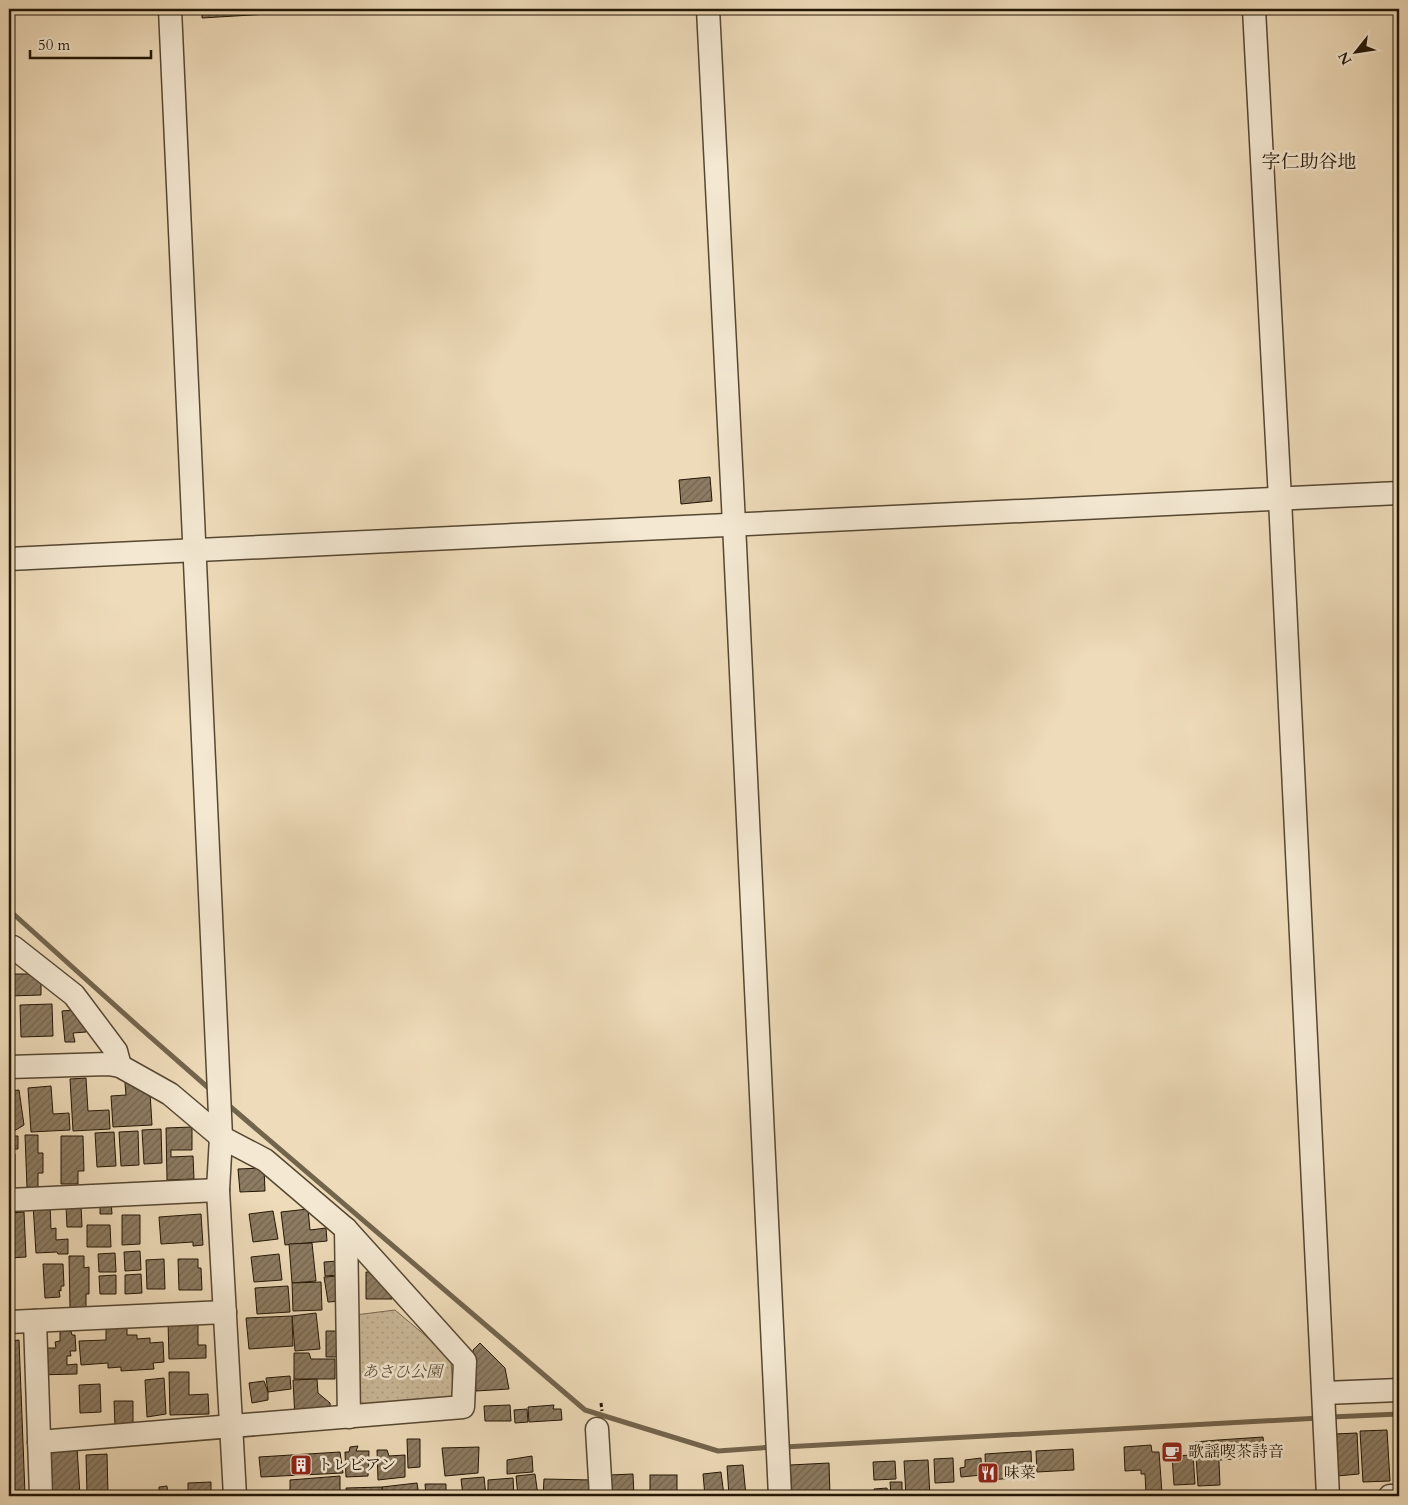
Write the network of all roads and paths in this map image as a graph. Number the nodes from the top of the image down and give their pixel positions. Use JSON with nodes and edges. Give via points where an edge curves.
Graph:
{"nodes":[{"id":1,"x":170,"y":9,"type":"edge"},
{"id":2,"x":708,"y":9,"type":"edge"},
{"id":3,"x":1254,"y":9,"type":"edge"},
{"id":4,"x":1399,"y":493,"type":"edge"},
{"id":5,"x":1280,"y":499,"type":"junction"},
{"id":6,"x":734,"y":524,"type":"junction"},
{"id":7,"x":194,"y":550,"type":"junction"},
{"id":8,"x":9,"y":559,"type":"edge"},
{"id":9,"x":9,"y":947,"type":"edge"},
{"id":10,"x":120,"y":1066,"type":"junction"},
{"id":11,"x":9,"y":1067,"type":"edge"},
{"id":12,"x":221,"y":1137,"type":"junction"},
{"id":13,"x":218,"y":1190,"type":"junction"},
{"id":14,"x":9,"y":1200,"type":"edge"},
{"id":15,"x":346,"y":1230,"type":"junction"},
{"id":16,"x":225,"y":1312,"type":"junction"},
{"id":17,"x":35,"y":1321,"type":"junction"},
{"id":18,"x":9,"y":1322,"type":"edge"},
{"id":19,"x":1399,"y":1390,"type":"edge"},
{"id":20,"x":1324,"y":1409,"type":"junction"},
{"id":21,"x":349,"y":1417,"type":"junction"},
{"id":22,"x":232,"y":1426,"type":"junction"},
{"id":23,"x":597,"y":1429,"type":"dead end"},
{"id":24,"x":39,"y":1442,"type":"junction"},
{"id":25,"x":41,"y":1496,"type":"edge"},
{"id":26,"x":235,"y":1496,"type":"edge"},
{"id":27,"x":601,"y":1496,"type":"edge"},
{"id":28,"x":780,"y":1496,"type":"edge"},
{"id":29,"x":1328,"y":1496,"type":"edge"},
{"id":30,"x":1390,"y":1496,"type":"edge"},
{"id":31,"x":1399,"y":1496,"type":"edge"}],
"edges":[{"from":1,"to":7,"type":"street"},
{"from":2,"to":6,"type":"street"},
{"from":3,"to":5,"type":"street"},
{"from":4,"to":5,"type":"street"},
{"from":5,"to":6,"type":"street"},
{"from":5,"to":20,"type":"street"},
{"from":6,"to":7,"type":"street"},
{"from":6,"to":28,"type":"street"},
{"from":7,"to":8,"type":"street"},
{"from":7,"to":12,"type":"street"},
{"from":9,"to":10,"type":"street","via":[[74,995],[116,1051]]},
{"from":10,"to":11,"type":"street"},
{"from":10,"to":12,"type":"street","via":[[170,1094]]},
{"from":12,"to":13,"type":"street"},
{"from":12,"to":15,"type":"street","via":[[265,1160]]},
{"from":13,"to":14,"type":"street"},
{"from":13,"to":16,"type":"street"},
{"from":15,"to":21,"type":"street"},
{"from":15,"to":21,"type":"street","via":[[464,1361],[463,1407]]},
{"from":16,"to":17,"type":"street"},
{"from":16,"to":22,"type":"street"},
{"from":17,"to":18,"type":"street"},
{"from":17,"to":24,"type":"street"},
{"from":19,"to":20,"type":"street"},
{"from":20,"to":29,"type":"street"},
{"from":21,"to":22,"type":"street"},
{"from":22,"to":24,"type":"street"},
{"from":22,"to":26,"type":"street"},
{"from":23,"to":27,"type":"street"},
{"from":24,"to":25,"type":"street"},
{"from":30,"to":31,"type":"street"}]}
